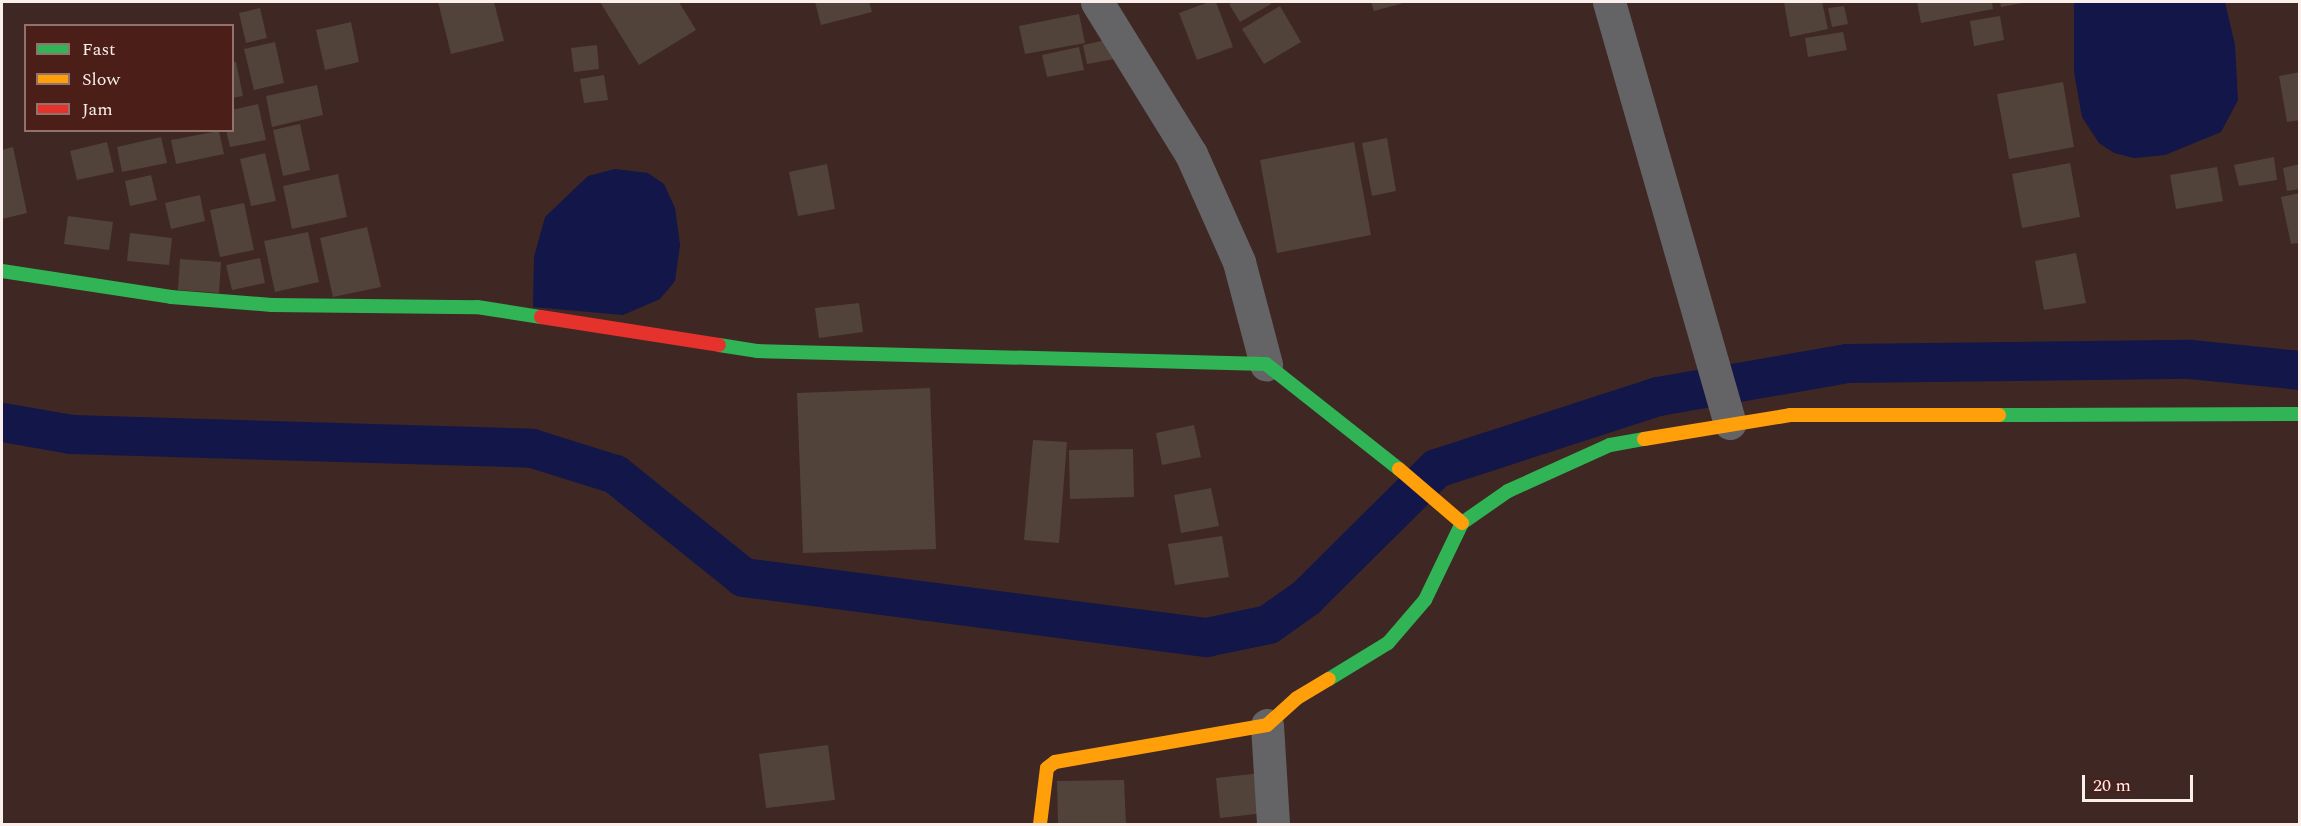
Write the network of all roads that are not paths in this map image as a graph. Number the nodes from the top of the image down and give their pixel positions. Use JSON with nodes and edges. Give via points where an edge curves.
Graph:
{"nodes":[{"id":1,"x":1097,"y":2,"type":"edge"},
{"id":2,"x":1609,"y":2,"type":"edge"},
{"id":3,"x":2,"y":271,"type":"edge"},
{"id":4,"x":1266,"y":364,"type":"junction"},
{"id":5,"x":2300,"y":414,"type":"edge"},
{"id":6,"x":1729,"y":419,"type":"junction"},
{"id":7,"x":1462,"y":523,"type":"junction"},
{"id":8,"x":1267,"y":725,"type":"junction"},
{"id":9,"x":1040,"y":825,"type":"edge"},
{"id":10,"x":1273,"y":825,"type":"edge"}],
"edges":[{"from":1,"to":4,"type":"street","via":[[1191,154],[1239,262]]},
{"from":2,"to":6,"type":"street"},
{"from":3,"to":4,"type":"street","via":[[171,297],[477,307],[757,351]]},
{"from":4,"to":7,"type":"street","via":[[1368,442]]},
{"from":5,"to":6,"type":"street","via":[[1790,415]]},
{"from":6,"to":7,"type":"street","via":[[1610,445],[1508,491]]},
{"from":7,"to":8,"type":"street","via":[[1425,600],[1388,643],[1297,698]]},
{"from":8,"to":9,"type":"street","via":[[1055,762],[1047,768]]},
{"from":8,"to":10,"type":"street"}]}
